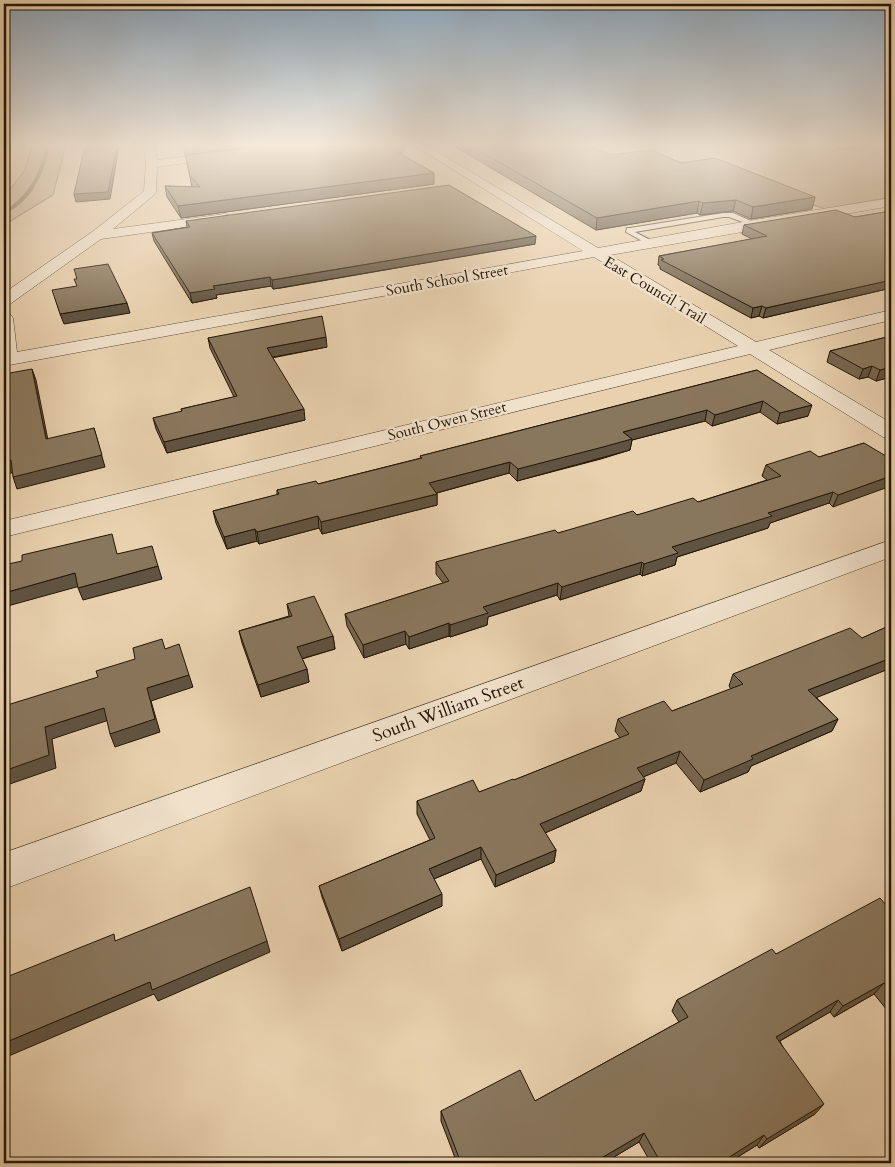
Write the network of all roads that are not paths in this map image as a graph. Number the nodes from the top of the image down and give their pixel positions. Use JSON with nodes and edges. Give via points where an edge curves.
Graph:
{"nodes":[{"id":1,"x":141,"y":199,"type":"edge"},
{"id":2,"x":508,"y":199,"type":"edge"},
{"id":3,"x":891,"y":202,"type":"edge"},
{"id":4,"x":234,"y":216,"type":"edge"},
{"id":5,"x":754,"y":224,"type":"junction"},
{"id":6,"x":97,"y":235,"type":"junction"},
{"id":7,"x":651,"y":244,"type":"junction"},
{"id":8,"x":596,"y":254,"type":"junction"},
{"id":9,"x":4,"y":300,"type":"edge"},
{"id":10,"x":891,"y":315,"type":"edge"},
{"id":11,"x":4,"y":318,"type":"edge"},
{"id":12,"x":750,"y":348,"type":"junction"},
{"id":13,"x":6,"y":360,"type":"edge"},
{"id":14,"x":891,"y":432,"type":"edge"},
{"id":15,"x":4,"y":529,"type":"edge"},
{"id":16,"x":891,"y":548,"type":"edge"},
{"id":17,"x":4,"y":871,"type":"edge"}],
"edges":[{"from":1,"to":6,"type":"street"},
{"from":2,"to":8,"type":"street","name":"East Council Trail"},
{"from":3,"to":5,"type":"street","name":"South School Street"},
{"from":4,"to":6,"type":"street"},
{"from":5,"to":7,"type":"street","name":"South School Street"},
{"from":5,"to":7,"type":"lane","via":[[723,215],[630,230]]},
{"from":6,"to":9,"type":"street"},
{"from":7,"to":8,"type":"street","name":"South School Street"},
{"from":8,"to":12,"type":"street","name":"East Council Trail"},
{"from":8,"to":13,"type":"street","name":"South School Street"},
{"from":10,"to":12,"type":"street","name":"South Owen Street"},
{"from":11,"to":13,"type":"street"},
{"from":12,"to":14,"type":"street","name":"East Council Trail"},
{"from":12,"to":15,"type":"street","name":"South Owen Street"},
{"from":16,"to":17,"type":"street","name":"South William Street"}]}
